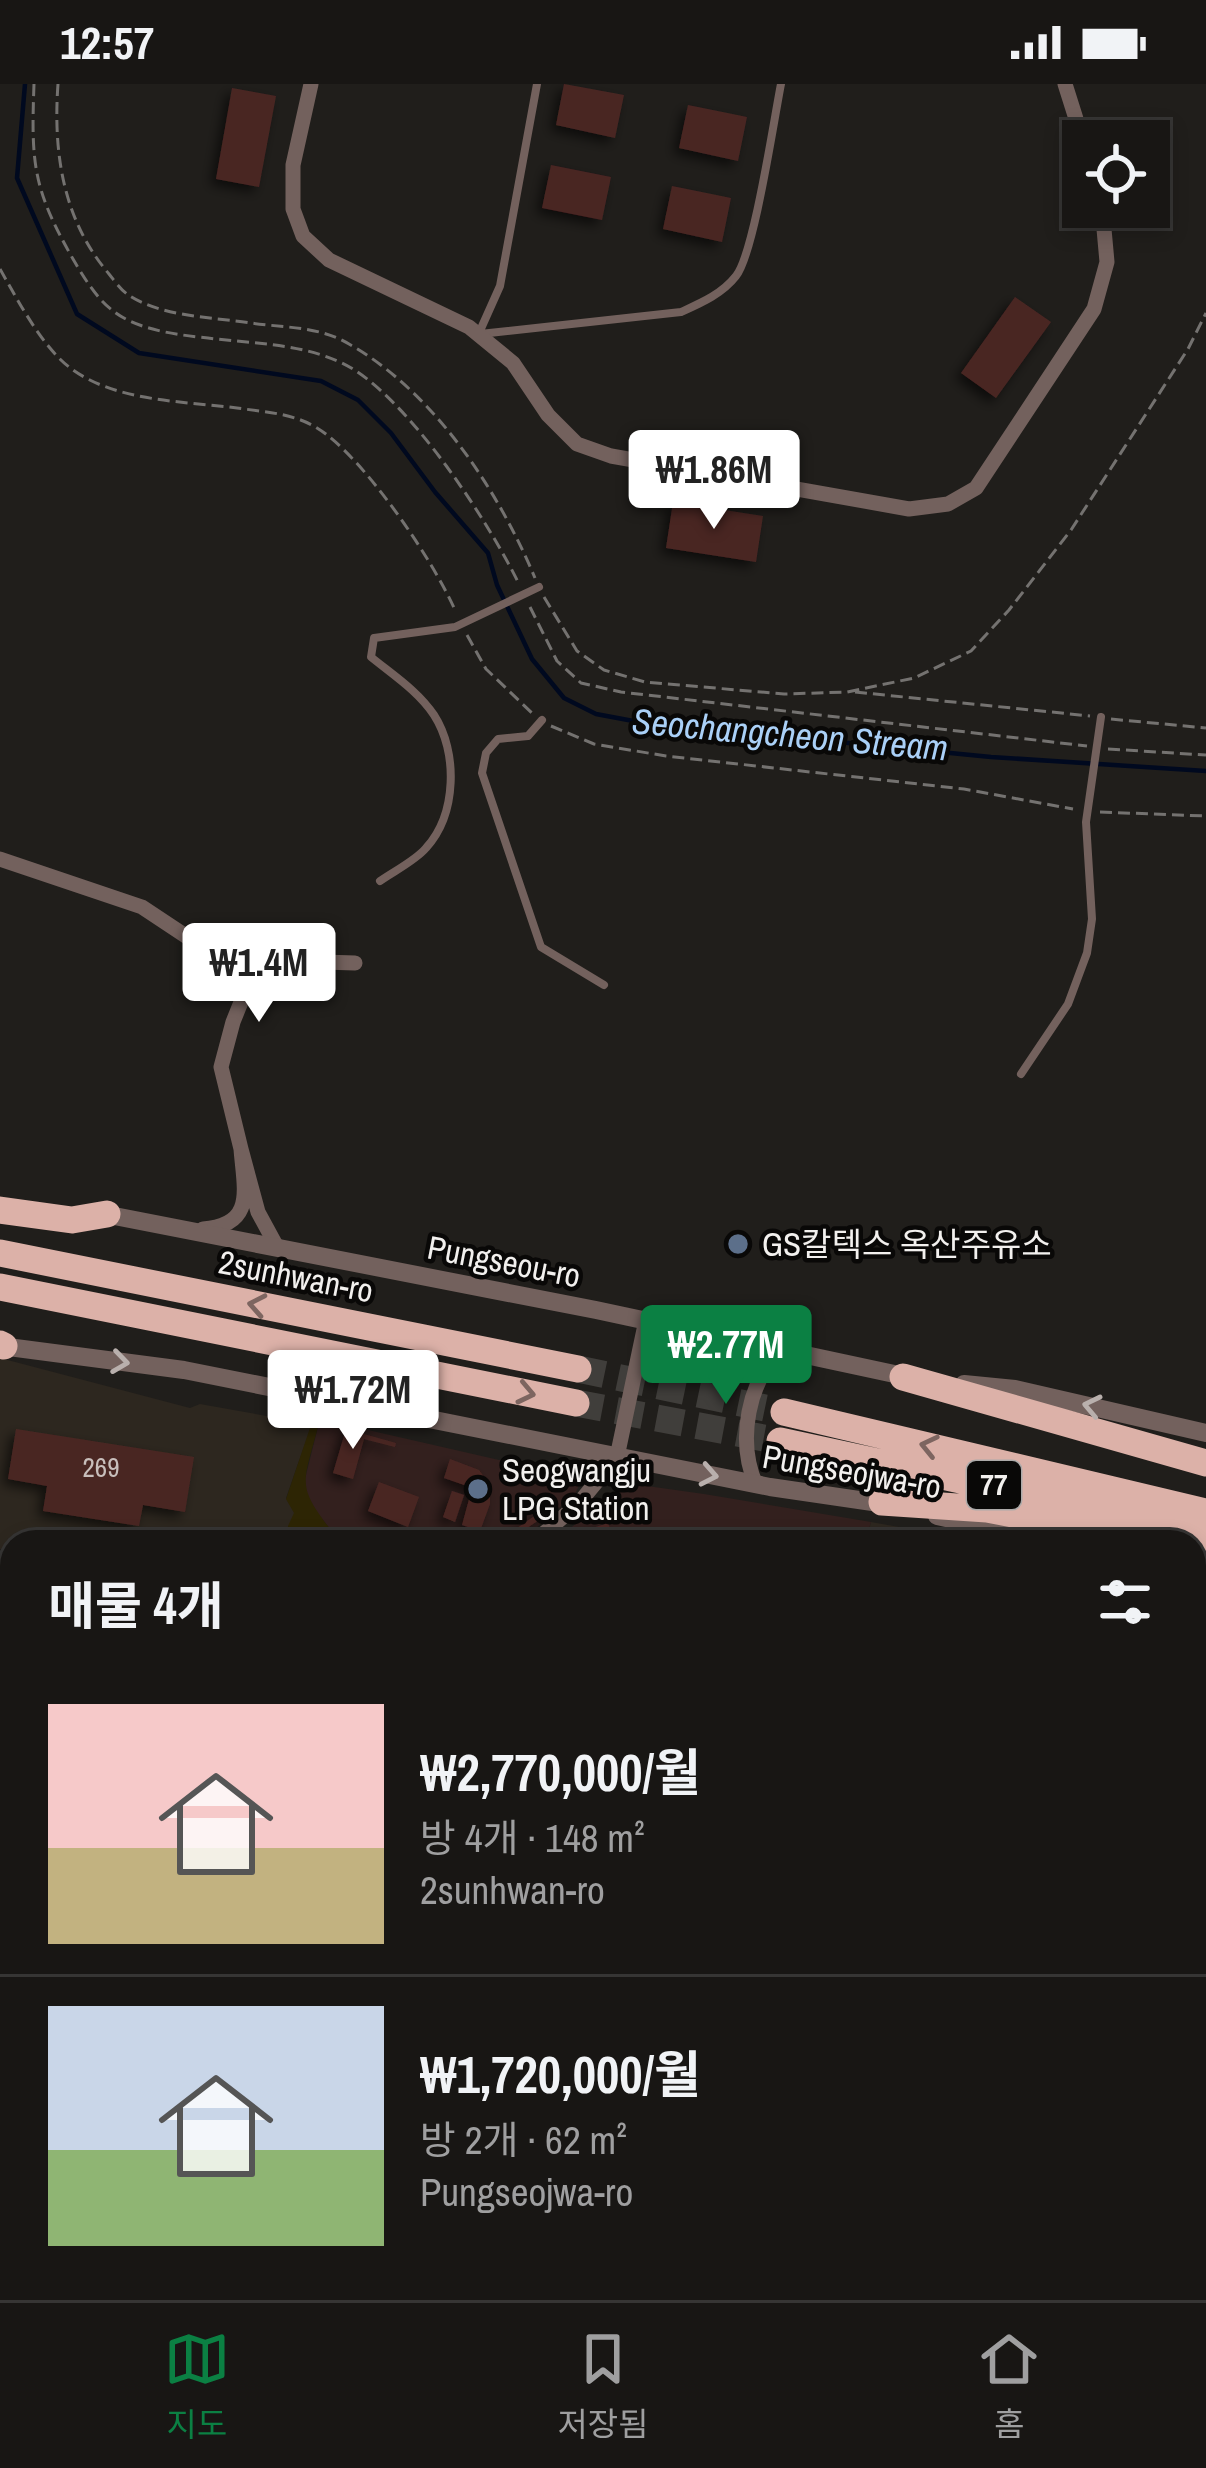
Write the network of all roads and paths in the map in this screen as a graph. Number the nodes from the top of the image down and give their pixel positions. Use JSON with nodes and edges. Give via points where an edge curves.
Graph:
{"nodes":[{"id":1,"x":34,"y":84,"type":"edge"},
{"id":2,"x":310,"y":84,"type":"edge"},
{"id":3,"x":537,"y":84,"type":"edge"},
{"id":4,"x":781,"y":84,"type":"edge"},
{"id":5,"x":1065,"y":84,"type":"edge"},
{"id":6,"x":1076,"y":120,"type":"edge"},
{"id":7,"x":1107,"y":228,"type":"edge"},
{"id":8,"x":0,"y":269,"type":"edge"},
{"id":9,"x":478,"y":334,"type":"junction"},
{"id":10,"x":517,"y":580,"type":"dead end"},
{"id":11,"x":539,"y":587,"type":"dead end"},
{"id":12,"x":527,"y":597,"type":"junction"},
{"id":13,"x":461,"y":624,"type":"junction"},
{"id":14,"x":847,"y":692,"type":"dead end"},
{"id":15,"x":542,"y":720,"type":"junction"},
{"id":16,"x":1101,"y":721,"type":"junction"},
{"id":17,"x":1206,"y":728,"type":"edge"},
{"id":18,"x":1206,"y":755,"type":"edge"},
{"id":19,"x":1087,"y":809,"type":"junction"},
{"id":20,"x":1206,"y":817,"type":"edge"},
{"id":21,"x":0,"y":859,"type":"edge"},
{"id":22,"x":380,"y":881,"type":"dead end"},
{"id":23,"x":355,"y":963,"type":"dead end"},
{"id":24,"x":248,"y":978,"type":"junction"},
{"id":25,"x":604,"y":986,"type":"dead end"},
{"id":26,"x":1021,"y":1074,"type":"dead end"},
{"id":27,"x":241,"y":1149,"type":"junction"},
{"id":28,"x":0,"y":1196,"type":"edge"},
{"id":29,"x":0,"y":1210,"type":"edge"},
{"id":30,"x":107,"y":1214,"type":"junction"},
{"id":31,"x":196,"y":1230,"type":"junction"},
{"id":32,"x":278,"y":1247,"type":"junction"},
{"id":33,"x":0,"y":1253,"type":"edge"},
{"id":34,"x":0,"y":1287,"type":"edge"},
{"id":35,"x":646,"y":1320,"type":"junction"},
{"id":36,"x":1,"y":1346,"type":"edge"},
{"id":37,"x":784,"y":1348,"type":"junction"},
{"id":38,"x":578,"y":1369,"type":"tunnel mouth"},
{"id":39,"x":903,"y":1377,"type":"junction"},
{"id":40,"x":576,"y":1403,"type":"tunnel mouth"},
{"id":41,"x":784,"y":1412,"type":"tunnel mouth"},
{"id":42,"x":1206,"y":1433,"type":"edge"},
{"id":43,"x":780,"y":1441,"type":"tunnel mouth"},
{"id":44,"x":617,"y":1457,"type":"junction"},
{"id":45,"x":1206,"y":1463,"type":"edge"},
{"id":46,"x":756,"y":1485,"type":"junction"},
{"id":47,"x":882,"y":1502,"type":"junction"},
{"id":48,"x":1206,"y":1513,"type":"edge"},
{"id":49,"x":548,"y":1530,"type":"edge"},
{"id":50,"x":1002,"y":1530,"type":"edge"},
{"id":51,"x":1097,"y":1530,"type":"edge"},
{"id":52,"x":1192,"y":1530,"type":"edge"}],
"edges":[{"from":1,"to":10,"type":"path","via":[[35,171],[46,212],[111,310],[143,326],[299,346],[345,364],[387,392],[475,507]]},
{"from":2,"to":9,"type":"street","via":[[293,165],[293,209],[303,236],[329,260]]},
{"from":3,"to":9,"type":"lane","via":[[500,286]]},
{"from":4,"to":9,"type":"lane","via":[[739,274],[710,300],[682,312]]},
{"from":5,"to":6,"type":"street"},
{"from":7,"to":9,"type":"street","via":[[1094,309],[976,488],[948,504],[909,509],[795,491],[577,444],[513,363]]},
{"from":8,"to":13,"type":"path","via":[[69,367],[123,393],[282,414],[339,444],[420,545]]},
{"from":11,"to":12,"type":"lane"},
{"from":12,"to":13,"type":"lane"},
{"from":12,"to":18,"type":"path","via":[[557,661],[580,682],[621,692],[1137,754]]},
{"from":13,"to":15,"type":"path","via":[[486,669]]},
{"from":13,"to":22,"type":"lane","via":[[374,638],[371,658],[435,716],[451,772],[449,804],[427,848]]},
{"from":14,"to":16,"type":"path"},
{"from":15,"to":19,"type":"path","via":[[579,739],[630,750]]},
{"from":15,"to":25,"type":"lane","via":[[528,736],[498,739],[482,772],[542,946]]},
{"from":16,"to":17,"type":"path"},
{"from":16,"to":19,"type":"lane"},
{"from":19,"to":20,"type":"path"},
{"from":19,"to":26,"type":"lane","via":[[1087,952],[1068,1004]]},
{"from":21,"to":24,"type":"street","via":[[142,907]]},
{"from":23,"to":24,"type":"street","via":[[258,960]]},
{"from":24,"to":27,"type":"street","via":[[221,1067]]},
{"from":27,"to":31,"type":"street","via":[[238,1215],[223,1228]]},
{"from":27,"to":32,"type":"street","via":[[258,1212]]},
{"from":28,"to":30,"type":"street","name":"Pungseou-ro"},
{"from":29,"to":30,"type":"highway","via":[[72,1220]]},
{"from":30,"to":31,"type":"street","name":"Pungseou-ro"},
{"from":31,"to":32,"type":"street","name":"Pungseou-ro"},
{"from":32,"to":35,"type":"street","name":"Pungseou-ro"},
{"from":38,"to":33,"type":"highway","name":"2sunhwan-ro","one_way":true},
{"from":34,"to":40,"type":"highway","name":"2sunhwan-ro","one_way":true},
{"from":35,"to":37,"type":"street","name":"Pungseou-ro"},
{"from":35,"to":44,"type":"street"},
{"from":36,"to":44,"type":"street","name":"Pungseojwa-ro","one_way":true,"via":[[184,1370]]},
{"from":37,"to":39,"type":"street","name":"Pungseou-ro"},
{"from":37,"to":46,"type":"street","via":[[756,1387],[745,1449]]},
{"from":42,"to":39,"type":"street","name":"Pungseou-ro","one_way":true,"via":[[1015,1389]]},
{"from":39,"to":45,"type":"highway"},
{"from":48,"to":41,"type":"highway","number":"77","one_way":true},
{"from":43,"to":52,"type":"highway","number":"77"},
{"from":44,"to":46,"type":"street","name":"Pungseojwa-ro","one_way":true},
{"from":44,"to":49,"type":"street"},
{"from":46,"to":47,"type":"street","name":"Pungseojwa-ro"},
{"from":47,"to":50,"type":"street","name":"Pungseojwa-ro"},
{"from":47,"to":51,"type":"highway","via":[[987,1509]]}]}
